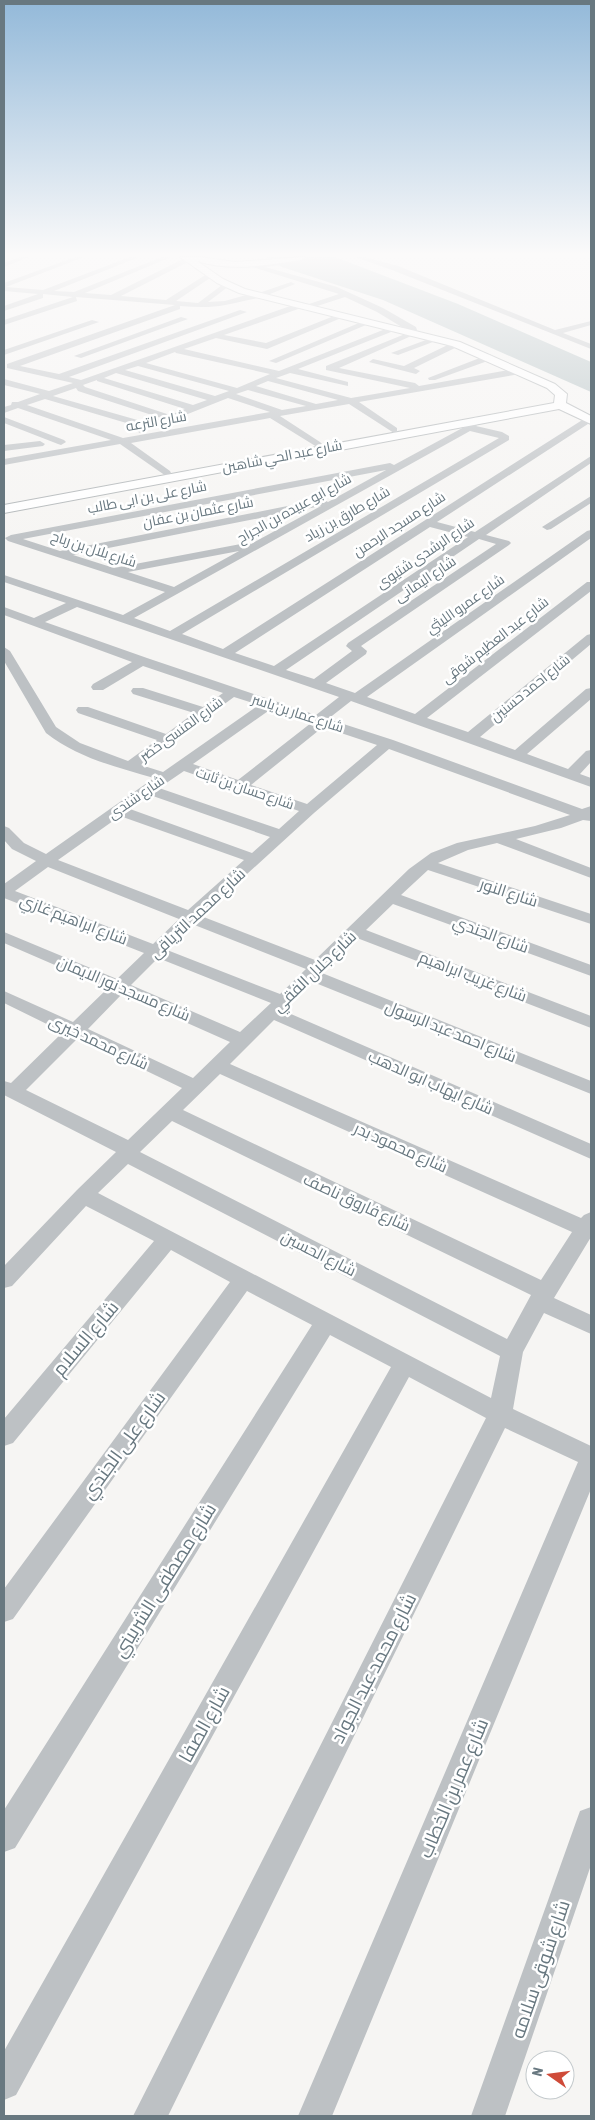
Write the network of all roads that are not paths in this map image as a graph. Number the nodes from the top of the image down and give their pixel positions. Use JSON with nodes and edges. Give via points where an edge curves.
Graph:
{"nodes":[{"id":1,"x":32,"y":356,"type":"edge"},
{"id":2,"x":78,"y":356,"type":"edge"},
{"id":3,"x":118,"y":356,"type":"edge"},
{"id":4,"x":158,"y":356,"type":"joint"},
{"id":5,"x":202,"y":356,"type":"edge"},
{"id":6,"x":280,"y":356,"type":"edge"},
{"id":7,"x":325,"y":356,"type":"edge"},
{"id":8,"x":358,"y":356,"type":"edge"},
{"id":9,"x":397,"y":356,"type":"edge"},
{"id":10,"x":415,"y":356,"type":"edge"},
{"id":11,"x":430,"y":356,"type":"edge"},
{"id":12,"x":490,"y":357,"type":"joint"},
{"id":13,"x":426,"y":358,"type":"junction"},
{"id":14,"x":70,"y":359,"type":"dead end"},
{"id":15,"x":176,"y":361,"type":"dead end"},
{"id":16,"x":373,"y":362,"type":"junction"},
{"id":17,"x":138,"y":363,"type":"junction"},
{"id":18,"x":308,"y":363,"type":"junction"},
{"id":19,"x":7,"y":365,"type":"edge"},
{"id":20,"x":52,"y":365,"type":"dead end"},
{"id":21,"x":463,"y":366,"type":"junction"},
{"id":22,"x":294,"y":368,"type":"junction"},
{"id":23,"x":331,"y":368,"type":"junction"},
{"id":24,"x":405,"y":369,"type":"junction"},
{"id":25,"x":34,"y":371,"type":"junction"},
{"id":26,"x":117,"y":371,"type":"junction"},
{"id":27,"x":520,"y":371,"type":"junction"},
{"id":28,"x":350,"y":372,"type":"junction"},
{"id":29,"x":422,"y":372,"type":"dead end"},
{"id":30,"x":280,"y":374,"type":"junction"},
{"id":31,"x":60,"y":377,"type":"junction"},
{"id":32,"x":242,"y":377,"type":"dead end"},
{"id":33,"x":96,"y":378,"type":"junction"},
{"id":34,"x":265,"y":380,"type":"junction"},
{"id":35,"x":4,"y":382,"type":"edge"},
{"id":36,"x":80,"y":384,"type":"junction"},
{"id":37,"x":421,"y":388,"type":"junction"},
{"id":38,"x":244,"y":389,"type":"junction"},
{"id":39,"x":48,"y":395,"type":"junction"},
{"id":40,"x":229,"y":395,"type":"junction"},
{"id":41,"x":388,"y":395,"type":"junction"},
{"id":42,"x":218,"y":400,"type":"junction"},
{"id":43,"x":4,"y":401,"type":"edge"},
{"id":44,"x":351,"y":401,"type":"junction"},
{"id":45,"x":560,"y":402,"type":"junction"},
{"id":46,"x":208,"y":404,"type":"junction"},
{"id":47,"x":19,"y":405,"type":"junction"},
{"id":48,"x":318,"y":407,"type":"junction"},
{"id":49,"x":195,"y":409,"type":"junction"},
{"id":50,"x":4,"y":410,"type":"edge"},
{"id":51,"x":277,"y":414,"type":"junction"},
{"id":52,"x":170,"y":418,"type":"junction"},
{"id":53,"x":250,"y":419,"type":"junction"},
{"id":54,"x":4,"y":420,"type":"edge"},
{"id":55,"x":591,"y":420,"type":"edge"},
{"id":56,"x":472,"y":424,"type":"junction"},
{"id":57,"x":147,"y":426,"type":"junction"},
{"id":58,"x":394,"y":430,"type":"junction"},
{"id":59,"x":4,"y":439,"type":"edge"},
{"id":60,"x":134,"y":439,"type":"junction"},
{"id":61,"x":122,"y":441,"type":"junction"},
{"id":62,"x":61,"y":442,"type":"junction"},
{"id":63,"x":317,"y":444,"type":"junction"},
{"id":64,"x":23,"y":446,"type":"junction"},
{"id":65,"x":4,"y":448,"type":"edge"},
{"id":66,"x":591,"y":460,"type":"edge"},
{"id":67,"x":4,"y":462,"type":"edge"},
{"id":68,"x":407,"y":462,"type":"junction"},
{"id":69,"x":166,"y":473,"type":"junction"},
{"id":70,"x":342,"y":498,"type":"junction"},
{"id":71,"x":591,"y":498,"type":"edge"},
{"id":72,"x":4,"y":503,"type":"edge"},
{"id":73,"x":4,"y":509,"type":"edge"},
{"id":74,"x":428,"y":523,"type":"junction"},
{"id":75,"x":547,"y":527,"type":"dead end"},
{"id":76,"x":591,"y":534,"type":"edge"},
{"id":77,"x":478,"y":535,"type":"junction"},
{"id":78,"x":7,"y":537,"type":"edge"},
{"id":79,"x":262,"y":543,"type":"junction"},
{"id":80,"x":60,"y":554,"type":"junction"},
{"id":81,"x":114,"y":572,"type":"junction"},
{"id":82,"x":4,"y":578,"type":"edge"},
{"id":83,"x":591,"y":585,"type":"edge"},
{"id":84,"x":175,"y":591,"type":"junction"},
{"id":85,"x":76,"y":603,"type":"junction"},
{"id":86,"x":4,"y":611,"type":"edge"},
{"id":87,"x":124,"y":620,"type":"junction"},
{"id":88,"x":35,"y":622,"type":"junction"},
{"id":89,"x":170,"y":636,"type":"junction"},
{"id":90,"x":591,"y":638,"type":"edge"},
{"id":91,"x":4,"y":651,"type":"edge"},
{"id":92,"x":224,"y":654,"type":"junction"},
{"id":93,"x":142,"y":661,"type":"junction"},
{"id":94,"x":274,"y":671,"type":"junction"},
{"id":95,"x":315,"y":685,"type":"junction"},
{"id":96,"x":98,"y":687,"type":"dead end"},
{"id":97,"x":138,"y":691,"type":"dead end"},
{"id":98,"x":232,"y":692,"type":"junction"},
{"id":99,"x":591,"y":692,"type":"edge"},
{"id":100,"x":353,"y":698,"type":"junction"},
{"id":101,"x":269,"y":704,"type":"junction"},
{"id":102,"x":83,"y":710,"type":"dead end"},
{"id":103,"x":204,"y":712,"type":"junction"},
{"id":104,"x":417,"y":720,"type":"junction"},
{"id":105,"x":320,"y":721,"type":"junction"},
{"id":106,"x":446,"y":730,"type":"junction"},
{"id":107,"x":470,"y":738,"type":"junction"},
{"id":108,"x":167,"y":739,"type":"junction"},
{"id":109,"x":388,"y":744,"type":"junction"},
{"id":110,"x":418,"y":754,"type":"junction"},
{"id":111,"x":591,"y":754,"type":"edge"},
{"id":112,"x":518,"y":755,"type":"junction"},
{"id":113,"x":181,"y":765,"type":"junction"},
{"id":114,"x":131,"y":766,"type":"junction"},
{"id":115,"x":570,"y":774,"type":"junction"},
{"id":116,"x":165,"y":777,"type":"junction"},
{"id":117,"x":591,"y":782,"type":"edge"},
{"id":118,"x":240,"y":786,"type":"junction"},
{"id":119,"x":147,"y":789,"type":"junction"},
{"id":120,"x":117,"y":810,"type":"junction"},
{"id":121,"x":309,"y":810,"type":"junction"},
{"id":122,"x":589,"y":814,"type":"edge"},
{"id":123,"x":4,"y":831,"type":"edge"},
{"id":124,"x":281,"y":835,"type":"junction"},
{"id":125,"x":498,"y":838,"type":"junction"},
{"id":126,"x":255,"y":859,"type":"junction"},
{"id":127,"x":47,"y":861,"type":"junction"},
{"id":128,"x":426,"y":864,"type":"junction"},
{"id":129,"x":591,"y":873,"type":"edge"},
{"id":130,"x":4,"y":891,"type":"edge"},
{"id":131,"x":390,"y":897,"type":"junction"},
{"id":132,"x":190,"y":917,"type":"junction"},
{"id":133,"x":591,"y":919,"type":"edge"},
{"id":134,"x":354,"y":931,"type":"junction"},
{"id":135,"x":4,"y":937,"type":"edge"},
{"id":136,"x":156,"y":951,"type":"junction"},
{"id":137,"x":314,"y":971,"type":"junction"},
{"id":138,"x":591,"y":971,"type":"edge"},
{"id":139,"x":121,"y":986,"type":"junction"},
{"id":140,"x":4,"y":996,"type":"edge"},
{"id":141,"x":277,"y":1006,"type":"junction"},
{"id":142,"x":591,"y":1022,"type":"edge"},
{"id":143,"x":76,"y":1031,"type":"junction"},
{"id":144,"x":243,"y":1040,"type":"junction"},
{"id":145,"x":217,"y":1065,"type":"junction"},
{"id":146,"x":194,"y":1087,"type":"junction"},
{"id":147,"x":591,"y":1088,"type":"edge"},
{"id":148,"x":8,"y":1089,"type":"edge"},
{"id":149,"x":169,"y":1112,"type":"junction"},
{"id":150,"x":128,"y":1152,"type":"junction"},
{"id":151,"x":591,"y":1152,"type":"edge"},
{"id":152,"x":84,"y":1196,"type":"junction"},
{"id":153,"x":587,"y":1230,"type":"edge"},
{"id":154,"x":167,"y":1240,"type":"junction"},
{"id":155,"x":4,"y":1280,"type":"edge"},
{"id":156,"x":243,"y":1280,"type":"junction"},
{"id":157,"x":543,"y":1297,"type":"junction"},
{"id":158,"x":325,"y":1323,"type":"junction"},
{"id":159,"x":591,"y":1325,"type":"edge"},
{"id":160,"x":512,"y":1352,"type":"junction"},
{"id":161,"x":404,"y":1365,"type":"junction"},
{"id":162,"x":500,"y":1414,"type":"junction"},
{"id":163,"x":4,"y":1436,"type":"edge"},
{"id":164,"x":591,"y":1459,"type":"edge"},
{"id":165,"x":4,"y":1610,"type":"edge"},
{"id":166,"x":591,"y":1822,"type":"edge"},
{"id":167,"x":4,"y":1837,"type":"edge"},
{"id":168,"x":4,"y":2083,"type":"edge"},
{"id":169,"x":150,"y":2116,"type":"edge"},
{"id":170,"x":315,"y":2116,"type":"edge"},
{"id":171,"x":488,"y":2116,"type":"edge"}],
"edges":[{"from":1,"to":19,"type":"street"},
{"from":2,"to":14,"type":"street"},
{"from":3,"to":31,"type":"street"},
{"from":4,"to":15,"type":"street"},
{"from":4,"to":17,"type":"street"},
{"from":5,"to":30,"type":"street"},
{"from":6,"to":22,"type":"street","via":[[269,360]]},
{"from":7,"to":18,"type":"street"},
{"from":8,"to":23,"type":"street"},
{"from":9,"to":16,"type":"street"},
{"from":10,"to":13,"type":"street"},
{"from":11,"to":13,"type":"street"},
{"from":12,"to":21,"type":"street"},
{"from":12,"to":27,"type":"main road"},
{"from":13,"to":21,"type":"street"},
{"from":13,"to":24,"type":"street"},
{"from":16,"to":24,"type":"street"},
{"from":16,"to":28,"type":"street"},
{"from":17,"to":26,"type":"street"},
{"from":17,"to":38,"type":"street"},
{"from":18,"to":22,"type":"street"},
{"from":18,"to":23,"type":"street"},
{"from":19,"to":25,"type":"street"},
{"from":20,"to":25,"type":"street"},
{"from":21,"to":37,"type":"street","via":[[430,379]]},
{"from":22,"to":30,"type":"street"},
{"from":22,"to":41,"type":"street"},
{"from":23,"to":28,"type":"street"},
{"from":24,"to":29,"type":"street"},
{"from":25,"to":31,"type":"street"},
{"from":26,"to":33,"type":"street"},
{"from":26,"to":42,"type":"street"},
{"from":27,"to":37,"type":"street","name":"شارع الترعه"},
{"from":27,"to":45,"type":"main road","via":[[557,390],[561,394]]},
{"from":28,"to":37,"type":"street"},
{"from":30,"to":34,"type":"street"},
{"from":31,"to":36,"type":"street"},
{"from":32,"to":34,"type":"street"},
{"from":33,"to":36,"type":"street"},
{"from":33,"to":49,"type":"street"},
{"from":34,"to":38,"type":"street"},
{"from":34,"to":44,"type":"street"},
{"from":35,"to":39,"type":"street"},
{"from":36,"to":39,"type":"street"},
{"from":36,"to":52,"type":"street","via":[[81,389]]},
{"from":37,"to":41,"type":"street","name":"شارع الترعه"},
{"from":38,"to":40,"type":"street"},
{"from":38,"to":48,"type":"street"},
{"from":39,"to":47,"type":"street"},
{"from":39,"to":57,"type":"street"},
{"from":40,"to":42,"type":"street"},
{"from":40,"to":51,"type":"street"},
{"from":41,"to":44,"type":"street","name":"شارع الترعه"},
{"from":42,"to":46,"type":"street"},
{"from":43,"to":47,"type":"street"},
{"from":44,"to":48,"type":"street","name":"شارع الترعه"},
{"from":44,"to":58,"type":"street"},
{"from":45,"to":55,"type":"main road"},
{"from":45,"to":56,"type":"main road","name":"شارع عبد الحي شاهين"},
{"from":45,"to":58,"type":"main road","name":"شارع عبد الحي شاهين"},
{"from":46,"to":49,"type":"street"},
{"from":46,"to":53,"type":"street"},
{"from":47,"to":50,"type":"street"},
{"from":47,"to":61,"type":"street"},
{"from":48,"to":51,"type":"street","name":"شارع الترعه"},
{"from":49,"to":52,"type":"street"},
{"from":51,"to":53,"type":"street","name":"شارع الترعه"},
{"from":51,"to":63,"type":"street"},
{"from":52,"to":57,"type":"street"},
{"from":53,"to":60,"type":"street","name":"شارع الترعه"},
{"from":54,"to":62,"type":"street"},
{"from":55,"to":74,"type":"street","name":"شارع مسجد الرحمن"},
{"from":56,"to":68,"type":"street","name":"شارع ابو عبيده بن الجراح"},
{"from":56,"to":73,"type":"main road","name":"شارع عبد الحي شاهين"},
{"from":56,"to":89,"type":"street","name":"شارع طارق بن زياد","via":[[506,438]]},
{"from":57,"to":60,"type":"street","via":[[136,433]]},
{"from":58,"to":63,"type":"main road","name":"شارع عبد الحي شاهين"},
{"from":59,"to":64,"type":"street"},
{"from":60,"to":61,"type":"street","name":"شارع الترعه"},
{"from":61,"to":62,"type":"street"},
{"from":61,"to":67,"type":"street","name":"شارع الترعه"},
{"from":61,"to":69,"type":"street"},
{"from":62,"to":64,"type":"street"},
{"from":63,"to":69,"type":"main road","name":"شارع عبد الحي شاهين"},
{"from":64,"to":65,"type":"street"},
{"from":66,"to":77,"type":"street","name":"شارع الرشدى شتيوى"},
{"from":68,"to":70,"type":"street","name":"شارع ابو عبيده بن الجراح"},
{"from":68,"to":78,"type":"street","name":"شارع على بن ابى طالب"},
{"from":69,"to":72,"type":"main road","name":"شارع عبد الحي شاهين"},
{"from":70,"to":79,"type":"street","name":"شارع ابو عبيده بن الجراح"},
{"from":70,"to":80,"type":"street","name":"شارع عثمان بن عفان"},
{"from":71,"to":75,"type":"street"},
{"from":74,"to":77,"type":"street","name":"شارع اليمانى"},
{"from":74,"to":92,"type":"street","name":"شارع مسجد الرحمن"},
{"from":76,"to":100,"type":"street","name":"شارع عمرو الليثي"},
{"from":77,"to":94,"type":"street","name":"شارع الرشدى شتيوى"},
{"from":77,"to":95,"type":"street","name":"شارع اليمانى","via":[[505,543],[352,646],[361,651]]},
{"from":78,"to":80,"type":"street","name":"شارع بلال بن رباح"},
{"from":79,"to":81,"type":"street"},
{"from":79,"to":84,"type":"street","name":"شارع ابو عبيده بن الجراح"},
{"from":80,"to":81,"type":"street","name":"شارع بلال بن رباح"},
{"from":81,"to":84,"type":"street","name":"شارع بلال بن رباح"},
{"from":82,"to":85,"type":"street","name":"شارع عمار بن ياسر"},
{"from":83,"to":104,"type":"street","name":"شارع عبد العظيم شوقى"},
{"from":84,"to":87,"type":"street","name":"شارع ابو عبيده بن الجراح"},
{"from":85,"to":87,"type":"street","name":"شارع عمار بن ياسر"},
{"from":85,"to":88,"type":"street"},
{"from":86,"to":88,"type":"street","name":"شارع عمار بن ياسر"},
{"from":87,"to":89,"type":"street","name":"شارع عمار بن ياسر"},
{"from":88,"to":93,"type":"street","name":"شارع عمار بن ياسر"},
{"from":89,"to":92,"type":"street","name":"شارع عمار بن ياسر"},
{"from":90,"to":107,"type":"street","name":"شارع احمد حسنين"},
{"from":91,"to":114,"type":"street","via":[[59,738]]},
{"from":92,"to":94,"type":"street","name":"شارع عمار بن ياسر"},
{"from":93,"to":96,"type":"street"},
{"from":93,"to":98,"type":"street","name":"شارع عمار بن ياسر"},
{"from":94,"to":95,"type":"street","name":"شارع عمار بن ياسر"},
{"from":95,"to":100,"type":"street","name":"شارع عمار بن ياسر"},
{"from":97,"to":103,"type":"street"},
{"from":98,"to":101,"type":"street","name":"شارع عمار بن ياسر"},
{"from":98,"to":103,"type":"street","name":"شارع المنسى خضر"},
{"from":99,"to":112,"type":"street"},
{"from":100,"to":104,"type":"street","name":"شارع عمار بن ياسر"},
{"from":100,"to":105,"type":"street","name":"شارع عمرو الليثي"},
{"from":101,"to":105,"type":"street","name":"شارع عمار بن ياسر"},
{"from":101,"to":113,"type":"street","name":"شارع شندى"},
{"from":102,"to":108,"type":"street"},
{"from":103,"to":108,"type":"street","name":"شارع المنسى خضر"},
{"from":104,"to":106,"type":"street","name":"شارع عمار بن ياسر"},
{"from":105,"to":109,"type":"street","name":"شارع عمار بن ياسر"},
{"from":105,"to":118,"type":"street","name":"شارع عمرو الليثي"},
{"from":106,"to":107,"type":"street","name":"شارع عمار بن ياسر"},
{"from":106,"to":110,"type":"street"},
{"from":107,"to":112,"type":"street","name":"شارع عمار بن ياسر"},
{"from":108,"to":114,"type":"street","name":"شارع المنسى خضر"},
{"from":109,"to":110,"type":"street","name":"شارع عمار بن ياسر"},
{"from":109,"to":121,"type":"street","name":"شارع محمد الترياقى"},
{"from":110,"to":122,"type":"street","name":"شارع عمار بن ياسر"},
{"from":111,"to":115,"type":"street"},
{"from":112,"to":115,"type":"street","name":"شارع عمار بن ياسر"},
{"from":113,"to":116,"type":"street","name":"شارع شندى"},
{"from":113,"to":118,"type":"street","name":"شارع حسان بن ثابت"},
{"from":114,"to":116,"type":"street"},
{"from":115,"to":117,"type":"street","name":"شارع عمار بن ياسر"},
{"from":116,"to":119,"type":"street","name":"شارع شندى"},
{"from":118,"to":121,"type":"street","name":"شارع حسان بن ثابت"},
{"from":119,"to":120,"type":"street","name":"شارع شندى"},
{"from":119,"to":124,"type":"street"},
{"from":120,"to":126,"type":"street"},
{"from":120,"to":127,"type":"street","name":"شارع شندى"},
{"from":121,"to":124,"type":"street","name":"شارع محمد الترياقى"},
{"from":122,"to":125,"type":"street","name":"شارع جلال الفقي","via":[[554,826]]},
{"from":123,"to":127,"type":"street","name":"شارع احمد عبد الرسول","via":[[18,846]]},
{"from":124,"to":126,"type":"street","name":"شارع محمد الترياقى"},
{"from":125,"to":128,"type":"street","name":"شارع جلال الفقي","via":[[442,854]]},
{"from":125,"to":129,"type":"street"},
{"from":126,"to":132,"type":"street","name":"شارع محمد الترياقى"},
{"from":127,"to":130,"type":"street","name":"شارع شندى"},
{"from":127,"to":132,"type":"street","name":"شارع احمد عبد الرسول"},
{"from":128,"to":131,"type":"street","name":"شارع جلال الفقي"},
{"from":128,"to":133,"type":"street","name":"شارع النور"},
{"from":130,"to":136,"type":"street","name":"شارع ابراهيم غازي"},
{"from":131,"to":134,"type":"street","name":"شارع جلال الفقي"},
{"from":131,"to":138,"type":"street","name":"شارع الجندي"},
{"from":132,"to":136,"type":"street","name":"شارع محمد الترياقى"},
{"from":132,"to":137,"type":"street","name":"شارع احمد عبد الرسول"},
{"from":134,"to":137,"type":"street","name":"شارع جلال الفقي"},
{"from":134,"to":142,"type":"street","name":"شارع غريب ابراهيم"},
{"from":135,"to":139,"type":"street","name":"شارع مسجد نور الايمان"},
{"from":136,"to":139,"type":"street","name":"شارع محمد الترياقى"},
{"from":136,"to":141,"type":"street","name":"شارع ابراهيم غازي"},
{"from":137,"to":141,"type":"street","name":"شارع جلال الفقي"},
{"from":137,"to":147,"type":"street","name":"شارع احمد عبد الرسول"},
{"from":139,"to":143,"type":"street","name":"شارع محمد الترياقى"},
{"from":139,"to":144,"type":"street","name":"شارع مسجد نور الايمان"},
{"from":140,"to":143,"type":"street","name":"شارع محمد خيرى"},
{"from":141,"to":144,"type":"street","name":"شارع جلال الفقي"},
{"from":141,"to":151,"type":"street","name":"شارع ايهاب ابو الدهب"},
{"from":143,"to":146,"type":"street","name":"شارع محمد خيرى"},
{"from":143,"to":148,"type":"street","name":"شارع محمد الترياقى"},
{"from":144,"to":145,"type":"street","name":"شارع جلال الفقي"},
{"from":145,"to":146,"type":"street","name":"شارع جلال الفقي"},
{"from":145,"to":153,"type":"street","name":"شارع محمود بدر"},
{"from":146,"to":149,"type":"street","name":"شارع جلال الفقي"},
{"from":148,"to":150,"type":"street"},
{"from":149,"to":150,"type":"street","name":"شارع جلال الفقي"},
{"from":149,"to":157,"type":"street","name":"شارع فاروق ناصف"},
{"from":150,"to":152,"type":"street","name":"شارع جلال الفقي"},
{"from":150,"to":160,"type":"street","name":"شارع الحسين"},
{"from":152,"to":154,"type":"street"},
{"from":152,"to":155,"type":"street","name":"شارع جلال الفقي"},
{"from":153,"to":157,"type":"street","name":"شارع محمد عبد الجواد"},
{"from":154,"to":156,"type":"street"},
{"from":154,"to":163,"type":"street","name":"شارع السلام"},
{"from":156,"to":158,"type":"street"},
{"from":156,"to":165,"type":"street","name":"شارع على الجندي"},
{"from":157,"to":159,"type":"street","name":"شارع فاروق ناصف"},
{"from":157,"to":160,"type":"street","name":"شارع محمد عبد الجواد"},
{"from":158,"to":161,"type":"street"},
{"from":158,"to":167,"type":"street","name":"شارع مصطفى الشربيني"},
{"from":160,"to":162,"type":"street","name":"شارع محمد عبد الجواد"},
{"from":161,"to":162,"type":"street"},
{"from":161,"to":168,"type":"street","name":"شارع الصفا"},
{"from":162,"to":164,"type":"street"},
{"from":162,"to":169,"type":"street","name":"شارع محمد عبد الجواد"},
{"from":164,"to":170,"type":"street","name":"شارع عمر بن الخطاب"},
{"from":166,"to":171,"type":"street","name":"شارع شوقى سلامه"}]}
